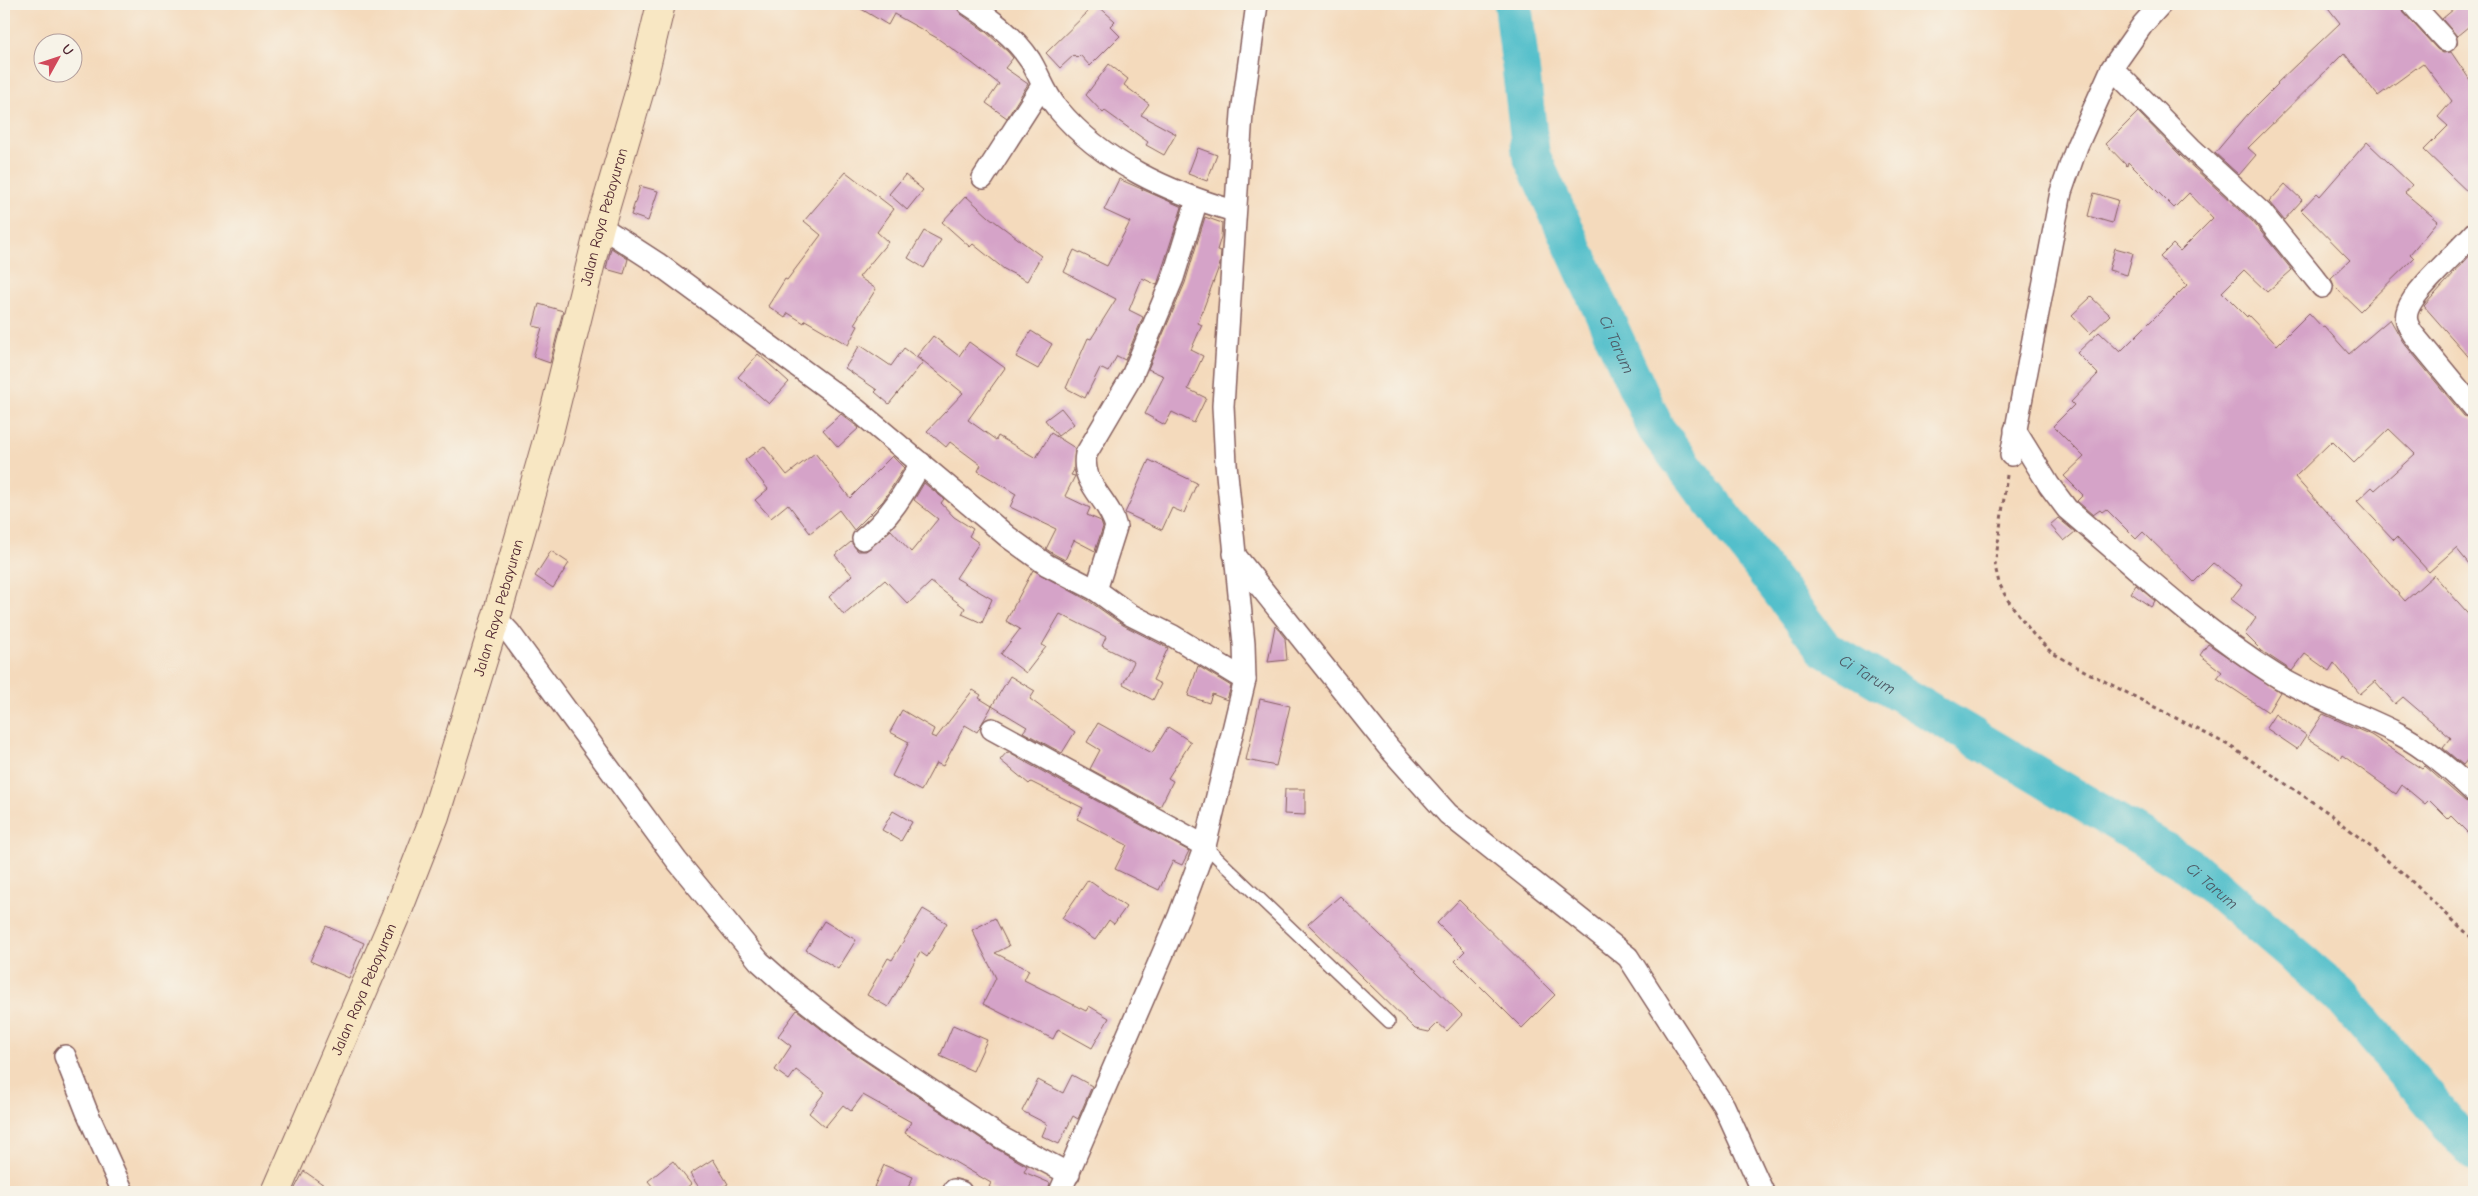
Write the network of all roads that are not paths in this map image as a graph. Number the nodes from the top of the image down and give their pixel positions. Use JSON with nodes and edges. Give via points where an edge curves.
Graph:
{"nodes":[{"id":1,"x":662,"y":4,"type":"edge"},
{"id":2,"x":968,"y":4,"type":"edge"},
{"id":3,"x":1257,"y":4,"type":"edge"},
{"id":4,"x":2161,"y":4,"type":"edge"},
{"id":5,"x":2412,"y":4,"type":"edge"},
{"id":6,"x":2446,"y":41,"type":"dead end"},
{"id":7,"x":2112,"y":68,"type":"junction"},
{"id":8,"x":1042,"y":86,"type":"junction"},
{"id":9,"x":984,"y":178,"type":"dead end"},
{"id":10,"x":1197,"y":200,"type":"junction"},
{"id":11,"x":1234,"y":211,"type":"junction"},
{"id":12,"x":600,"y":226,"type":"junction"},
{"id":13,"x":2472,"y":241,"type":"edge"},
{"id":14,"x":2322,"y":287,"type":"dead end"},
{"id":15,"x":2474,"y":408,"type":"edge"},
{"id":16,"x":2015,"y":430,"type":"junction"},
{"id":17,"x":2011,"y":455,"type":"road end"},
{"id":18,"x":921,"y":463,"type":"junction"},
{"id":19,"x":863,"y":539,"type":"dead end"},
{"id":20,"x":1234,"y":554,"type":"junction"},
{"id":21,"x":1096,"y":590,"type":"junction"},
{"id":22,"x":496,"y":618,"type":"junction"},
{"id":23,"x":1245,"y":680,"type":"junction"},
{"id":24,"x":992,"y":729,"type":"dead end"},
{"id":25,"x":2474,"y":792,"type":"edge"},
{"id":26,"x":1205,"y":846,"type":"junction"},
{"id":27,"x":1389,"y":1022,"type":"dead end"},
{"id":28,"x":65,"y":1056,"type":"dead end"},
{"id":29,"x":1064,"y":1183,"type":"edge"},
{"id":30,"x":123,"y":1192,"type":"edge"},
{"id":31,"x":276,"y":1192,"type":"edge"},
{"id":32,"x":1763,"y":1192,"type":"edge"}],
"edges":[{"from":1,"to":12,"type":"main road","name":"Jalan Raya Pebayuran"},
{"from":2,"to":8,"type":"street","via":[[1015,40],[1030,60]]},
{"from":3,"to":11,"type":"street","via":[[1242,113]]},
{"from":4,"to":7,"type":"street"},
{"from":5,"to":6,"type":"street"},
{"from":7,"to":14,"type":"street","via":[[2191,148],[2262,213]]},
{"from":7,"to":16,"type":"street","via":[[2077,146],[2061,192]]},
{"from":8,"to":9,"type":"street"},
{"from":8,"to":10,"type":"street","via":[[1057,109],[1106,155]]},
{"from":10,"to":11,"type":"street"},
{"from":10,"to":21,"type":"street","via":[[1173,278],[1132,376],[1086,454],[1086,474],[1116,527]]},
{"from":11,"to":20,"type":"street","via":[[1223,406]]},
{"from":12,"to":18,"type":"street","via":[[657,263],[856,410]]},
{"from":12,"to":22,"type":"main road","name":"Jalan Raya Pebayuran","via":[[547,441]]},
{"from":13,"to":15,"type":"street","via":[[2418,294],[2408,309],[2406,323]]},
{"from":16,"to":17,"type":"street"},
{"from":16,"to":25,"type":"street","via":[[2067,509],[2214,635],[2277,676],[2400,735]]},
{"from":18,"to":19,"type":"street","via":[[904,494],[878,527]]},
{"from":18,"to":21,"type":"street","via":[[1008,537],[1047,565]]},
{"from":20,"to":23,"type":"street"},
{"from":20,"to":32,"type":"street","via":[[1432,798],[1628,957],[1724,1106]]},
{"from":21,"to":23,"type":"street","via":[[1129,614],[1173,636]]},
{"from":22,"to":29,"type":"street","via":[[677,861],[759,961],[851,1037]]},
{"from":22,"to":31,"type":"main road","name":"Jalan Raya Pebayuran","via":[[435,816],[399,908]]},
{"from":23,"to":26,"type":"street"},
{"from":24,"to":26,"type":"street"},
{"from":26,"to":27,"type":"lane"},
{"from":26,"to":29,"type":"street"},
{"from":28,"to":30,"type":"street","via":[[90,1121]]}]}
